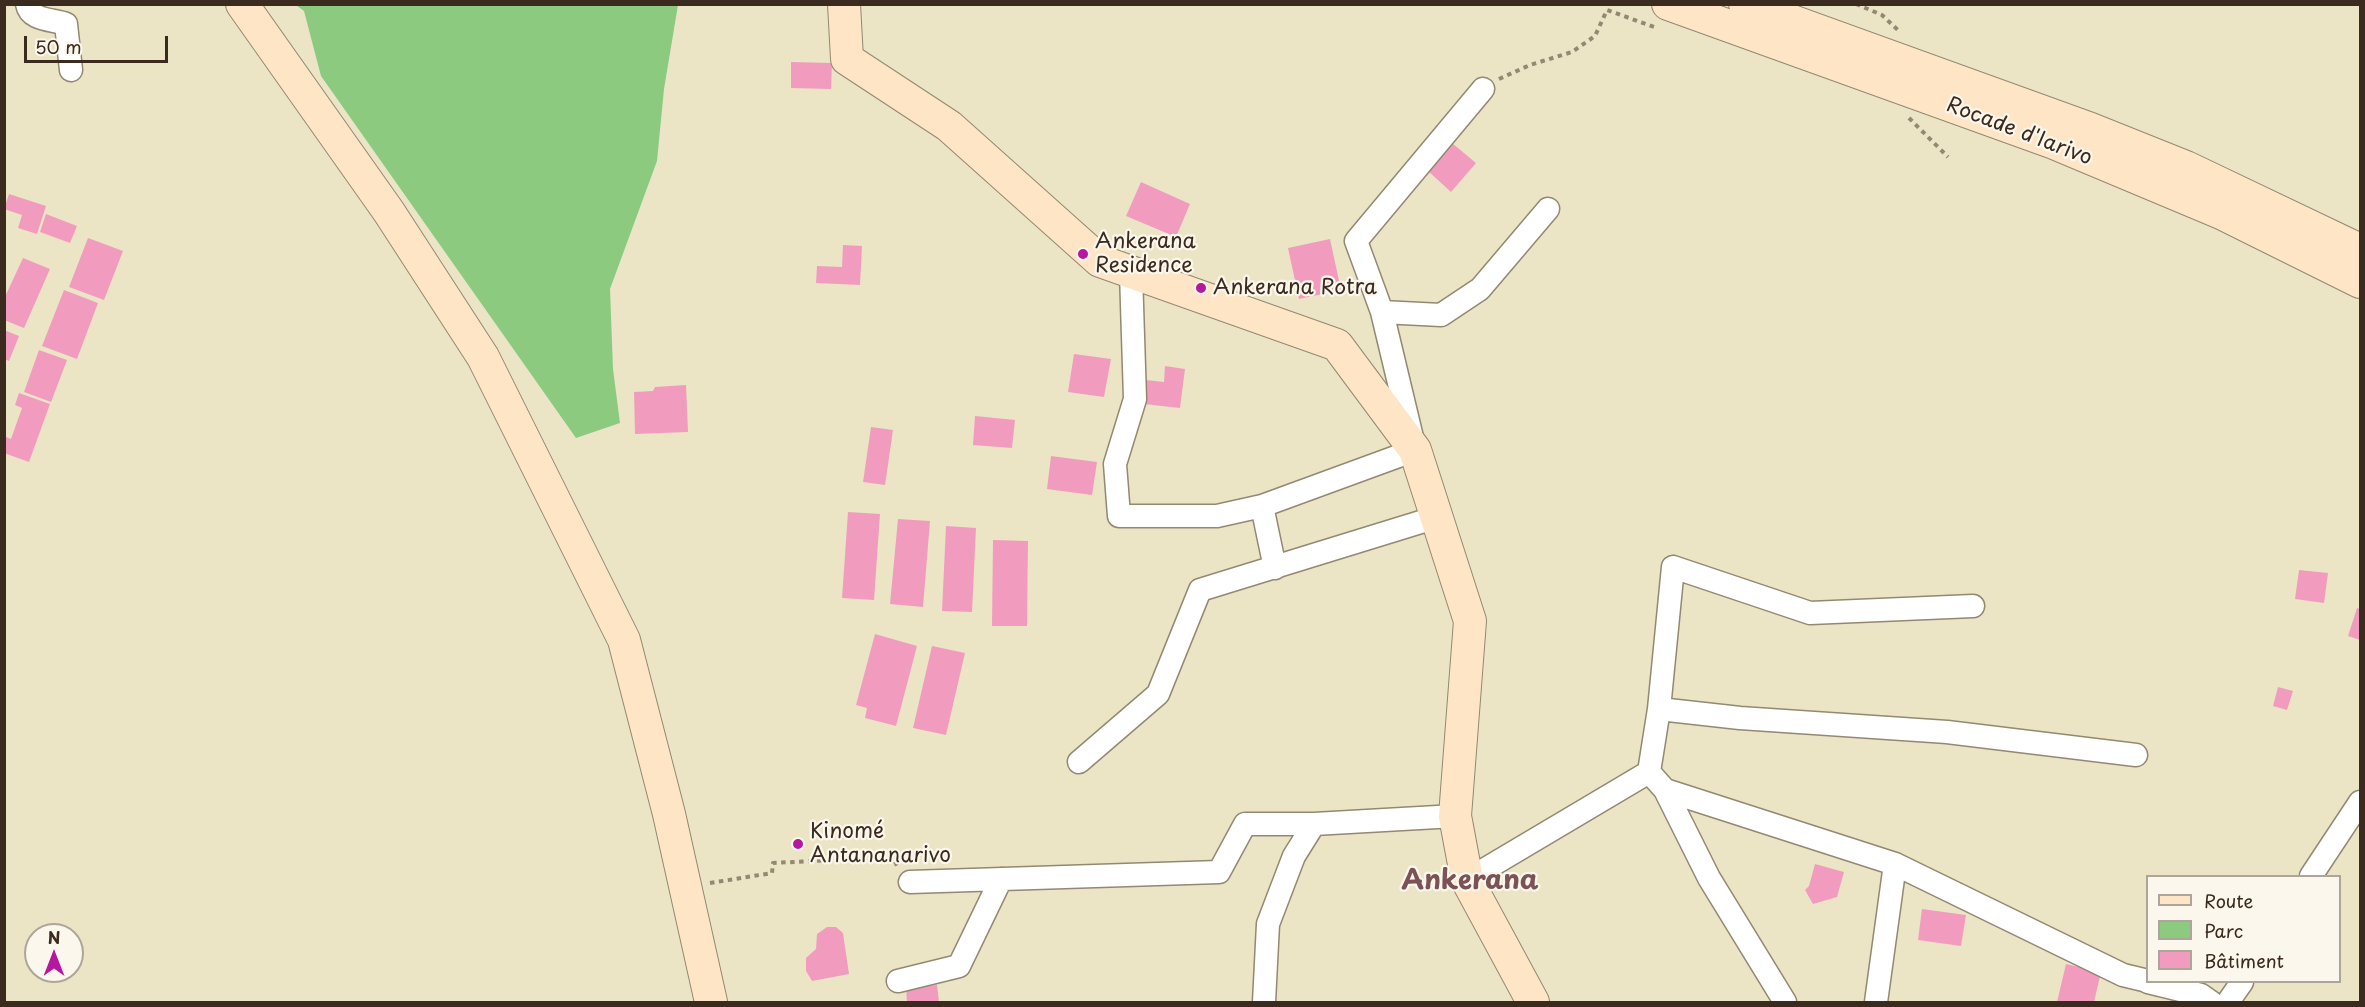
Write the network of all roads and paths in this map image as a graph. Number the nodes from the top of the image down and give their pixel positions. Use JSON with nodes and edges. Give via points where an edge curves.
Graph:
{"nodes":[{"id":1,"x":27,"y":4,"type":"edge"},
{"id":2,"x":242,"y":4,"type":"edge"},
{"id":3,"x":844,"y":4,"type":"edge"},
{"id":4,"x":1745,"y":4,"type":"edge"},
{"id":5,"x":1856,"y":4,"type":"edge"},
{"id":6,"x":1664,"y":17,"type":"edge"},
{"id":7,"x":1907,"y":40,"type":"dead end"},
{"id":8,"x":71,"y":70,"type":"dead end"},
{"id":9,"x":1483,"y":89,"type":"joint"},
{"id":10,"x":1905,"y":114,"type":"dead end"},
{"id":11,"x":1948,"y":157,"type":"dead end"},
{"id":12,"x":1548,"y":208,"type":"dead end"},
{"id":13,"x":2361,"y":250,"type":"edge"},
{"id":14,"x":1131,"y":273,"type":"junction"},
{"id":15,"x":2361,"y":282,"type":"edge"},
{"id":16,"x":1382,"y":312,"type":"junction"},
{"id":17,"x":1415,"y":450,"type":"junction"},
{"id":18,"x":1262,"y":506,"type":"junction"},
{"id":19,"x":1437,"y":517,"type":"junction"},
{"id":20,"x":1275,"y":568,"type":"junction"},
{"id":21,"x":1973,"y":606,"type":"dead end"},
{"id":22,"x":1659,"y":709,"type":"junction"},
{"id":23,"x":2136,"y":755,"type":"dead end"},
{"id":24,"x":1079,"y":762,"type":"dead end"},
{"id":25,"x":1649,"y":772,"type":"junction"},
{"id":26,"x":1665,"y":790,"type":"junction"},
{"id":27,"x":2361,"y":802,"type":"edge"},
{"id":28,"x":1455,"y":816,"type":"junction"},
{"id":29,"x":1314,"y":824,"type":"junction"},
{"id":30,"x":1895,"y":864,"type":"junction"},
{"id":31,"x":2313,"y":875,"type":"edge"},
{"id":32,"x":1001,"y":879,"type":"junction"},
{"id":33,"x":1467,"y":880,"type":"junction"},
{"id":34,"x":910,"y":882,"type":"joint"},
{"id":35,"x":685,"y":887,"type":"junction"},
{"id":36,"x":898,"y":981,"type":"dead end"},
{"id":37,"x":2146,"y":981,"type":"edge"},
{"id":38,"x":2156,"y":983,"type":"edge"},
{"id":39,"x":2241,"y":983,"type":"edge"},
{"id":40,"x":711,"y":1002,"type":"edge"},
{"id":41,"x":1264,"y":1002,"type":"edge"},
{"id":42,"x":1533,"y":1002,"type":"edge"},
{"id":43,"x":1785,"y":1002,"type":"edge"},
{"id":44,"x":1876,"y":1002,"type":"edge"},
{"id":45,"x":2211,"y":1002,"type":"edge"},
{"id":46,"x":2228,"y":1002,"type":"edge"}],
"edges":[{"from":1,"to":8,"type":"street","via":[[34,16],[66,24]]},
{"from":2,"to":35,"type":"main road","via":[[389,212],[483,357],[553,495],[624,640]]},
{"from":3,"to":14,"type":"main road","via":[[847,59],[949,126],[1100,261]]},
{"from":4,"to":13,"type":"main road","name":"Rocade d'Iarivo","via":[[2091,129],[2175,163]]},
{"from":5,"to":7,"type":"path","via":[[1882,15]]},
{"from":6,"to":9,"type":"path","via":[[1607,10],[1594,36],[1572,52],[1530,65]]},
{"from":6,"to":15,"type":"main road","name":"Rocade d'Iarivo","via":[[2054,143],[2221,213]]},
{"from":9,"to":16,"type":"street","via":[[1356,241]]},
{"from":10,"to":11,"type":"path"},
{"from":12,"to":16,"type":"street","via":[[1480,289],[1441,315]]},
{"from":14,"to":17,"type":"main road","via":[[1337,345]]},
{"from":14,"to":18,"type":"street","via":[[1135,399],[1115,464],[1119,516],[1216,516]]},
{"from":16,"to":17,"type":"street"},
{"from":17,"to":18,"type":"street"},
{"from":17,"to":19,"type":"main road"},
{"from":18,"to":20,"type":"street"},
{"from":19,"to":20,"type":"street"},
{"from":19,"to":28,"type":"main road","via":[[1470,621]]},
{"from":20,"to":24,"type":"street","via":[[1200,590],[1158,694]]},
{"from":21,"to":22,"type":"street","via":[[1810,613],[1674,567]]},
{"from":22,"to":23,"type":"street","via":[[1947,732]]},
{"from":22,"to":25,"type":"street"},
{"from":25,"to":26,"type":"street"},
{"from":25,"to":33,"type":"street"},
{"from":26,"to":30,"type":"street"},
{"from":26,"to":43,"type":"street","via":[[1709,878]]},
{"from":27,"to":31,"type":"street"},
{"from":28,"to":29,"type":"street"},
{"from":28,"to":33,"type":"main road"},
{"from":29,"to":32,"type":"street","via":[[1245,824],[1219,872]]},
{"from":29,"to":41,"type":"street","via":[[1294,856],[1268,924]]},
{"from":30,"to":37,"type":"street","via":[[2123,975]]},
{"from":30,"to":44,"type":"street"},
{"from":32,"to":34,"type":"street"},
{"from":32,"to":36,"type":"street","via":[[959,966]]},
{"from":33,"to":42,"type":"main road"},
{"from":34,"to":35,"type":"path","via":[[901,876],[893,857],[872,857],[773,863],[772,873]]},
{"from":35,"to":40,"type":"main road"},
{"from":38,"to":45,"type":"street","via":[[2201,995]]},
{"from":39,"to":46,"type":"street"}]}
